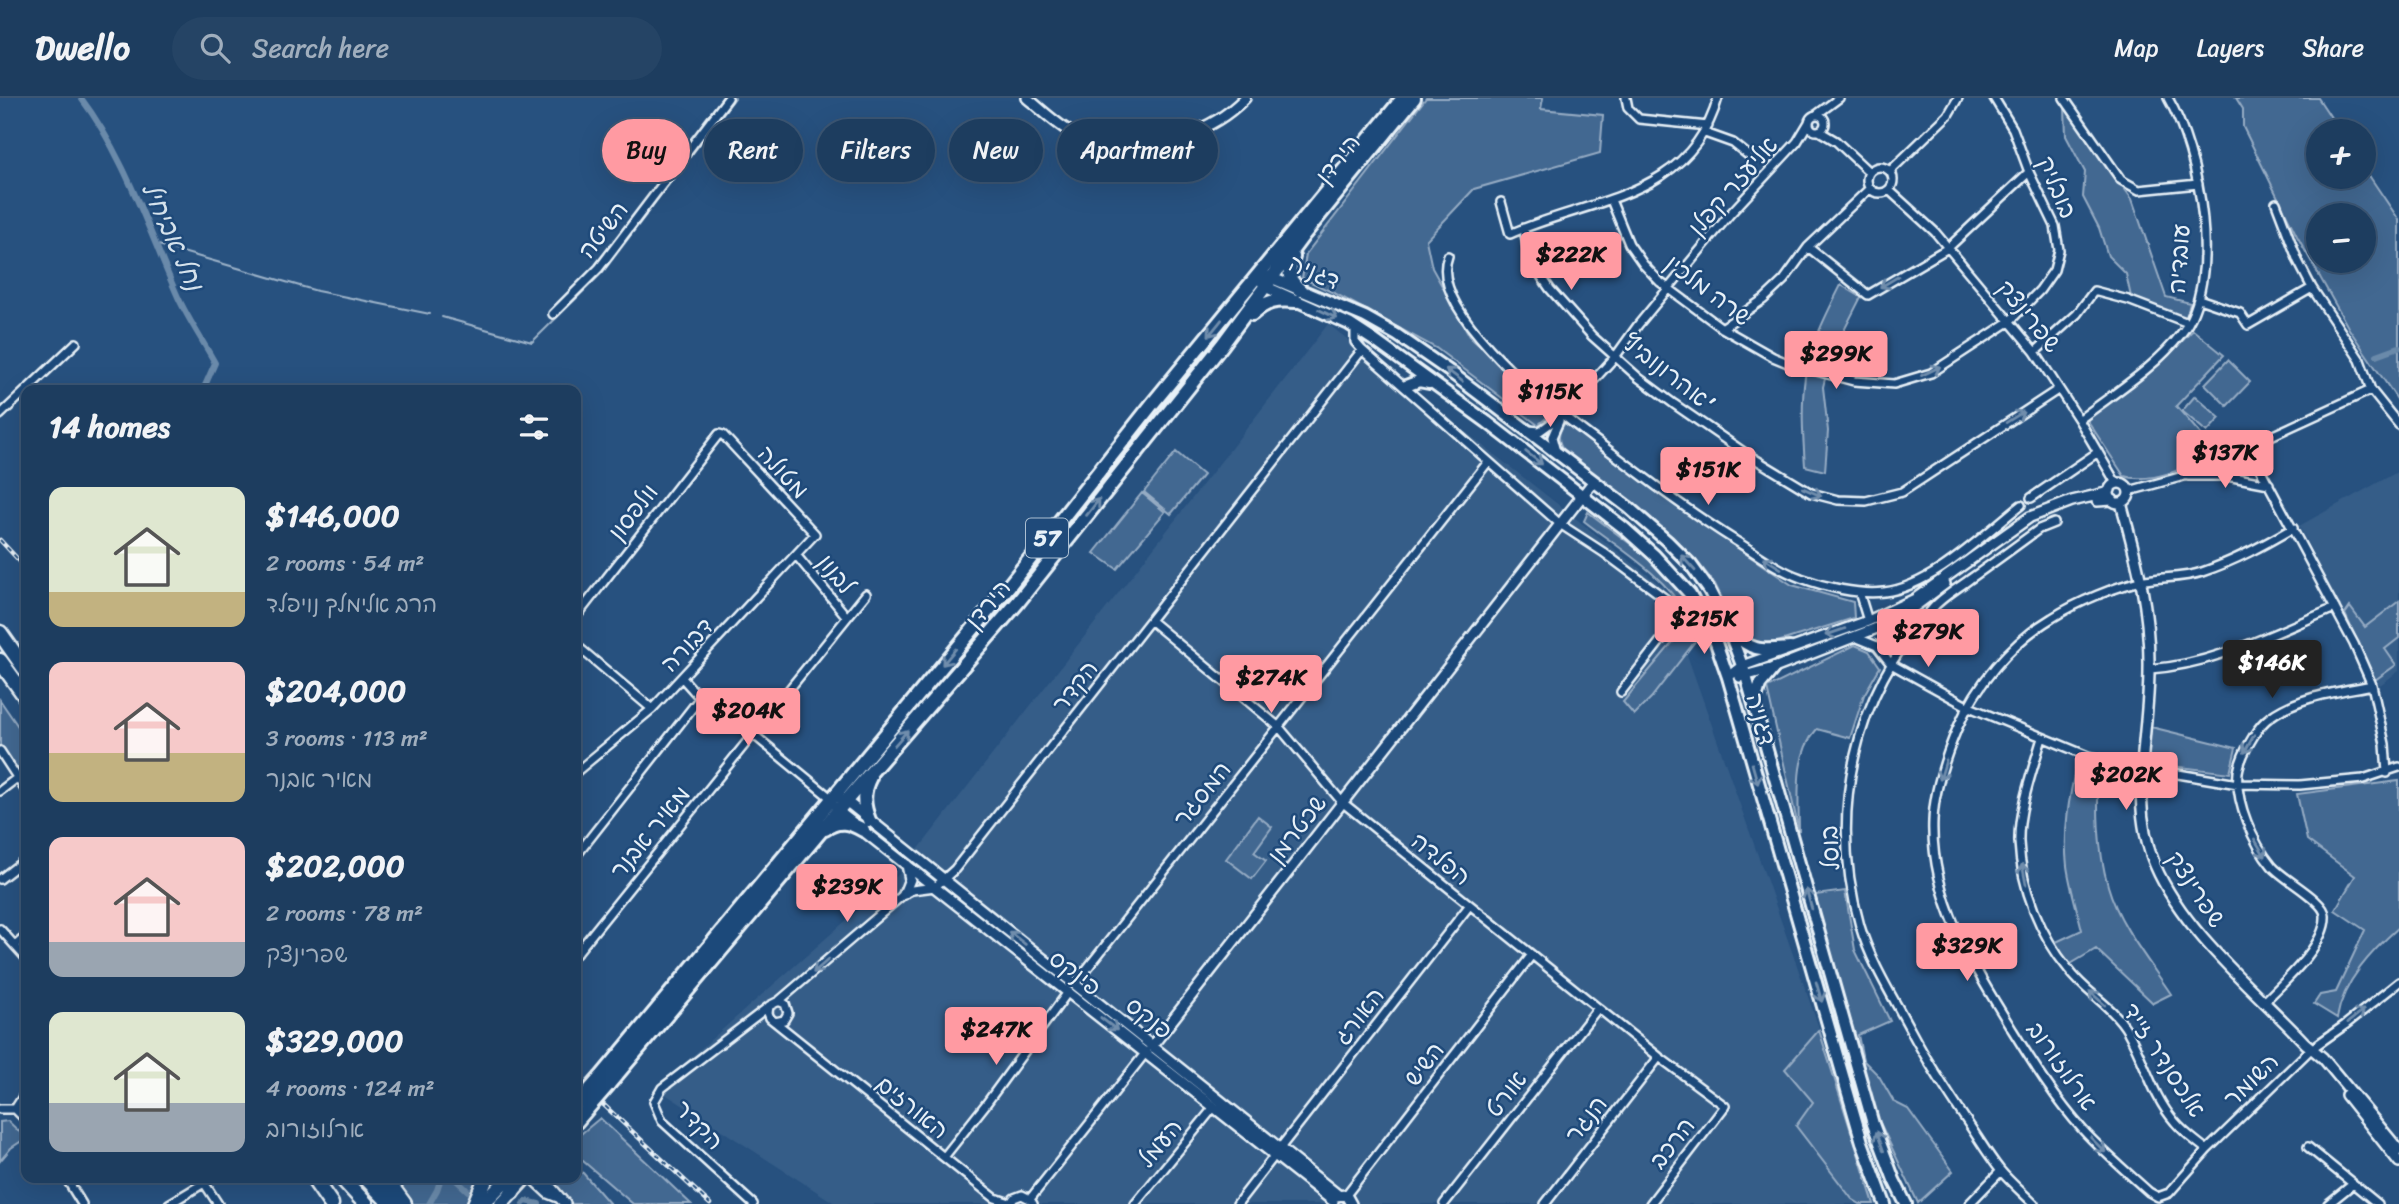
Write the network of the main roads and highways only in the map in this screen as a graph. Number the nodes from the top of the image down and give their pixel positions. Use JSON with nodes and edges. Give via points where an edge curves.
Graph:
{"nodes":[{"id":1,"x":1403,"y":98,"type":"edge"},
{"id":2,"x":1414,"y":98,"type":"edge"},
{"id":3,"x":1298,"y":243,"type":"junction"},
{"id":4,"x":1257,"y":274,"type":"junction"},
{"id":5,"x":1269,"y":282,"type":"junction"},
{"id":6,"x":1298,"y":295,"type":"junction"},
{"id":7,"x":1222,"y":345,"type":"junction"},
{"id":8,"x":1406,"y":386,"type":"road end"},
{"id":9,"x":1441,"y":388,"type":"junction"},
{"id":10,"x":1728,"y":628,"type":"junction"},
{"id":11,"x":0,"y":633,"type":"edge"},
{"id":12,"x":1790,"y":648,"type":"road end"},
{"id":13,"x":0,"y":661,"type":"edge"},
{"id":14,"x":21,"y":663,"type":"edge"},
{"id":15,"x":1774,"y":668,"type":"road end"},
{"id":16,"x":21,"y":690,"type":"edge"},
{"id":17,"x":1755,"y":709,"type":"junction"},
{"id":18,"x":873,"y":770,"type":"junction"},
{"id":19,"x":839,"y":804,"type":"junction"},
{"id":20,"x":815,"y":839,"type":"junction"},
{"id":21,"x":604,"y":1081,"type":"junction"},
{"id":22,"x":581,"y":1105,"type":"edge"},
{"id":23,"x":316,"y":1183,"type":"edge"},
{"id":24,"x":347,"y":1183,"type":"edge"},
{"id":25,"x":371,"y":1183,"type":"edge"},
{"id":26,"x":389,"y":1183,"type":"edge"},
{"id":27,"x":484,"y":1183,"type":"edge"},
{"id":28,"x":510,"y":1185,"type":"edge"},
{"id":29,"x":331,"y":1204,"type":"edge"},
{"id":30,"x":366,"y":1204,"type":"edge"},
{"id":31,"x":391,"y":1204,"type":"edge"},
{"id":32,"x":404,"y":1204,"type":"edge"},
{"id":33,"x":475,"y":1204,"type":"edge"},
{"id":34,"x":484,"y":1204,"type":"edge"},
{"id":35,"x":501,"y":1204,"type":"edge"},
{"id":36,"x":1885,"y":1204,"type":"edge"},
{"id":37,"x":1906,"y":1204,"type":"edge"}],
"edges":[{"from":1,"to":4,"type":"highway","name":"הירדן","number":"57"},
{"from":2,"to":3,"type":"highway","name":"הירדן","number":"57"},
{"from":3,"to":5,"type":"highway","name":"הירדן","number":"57"},
{"from":3,"to":6,"type":"highway","via":[[1289,275]]},
{"from":4,"to":5,"type":"main road","name":"דגניה"},
{"from":4,"to":19,"type":"highway","name":"הירדן","number":"57","one_way":true},
{"from":5,"to":6,"type":"main road","name":"דגניה"},
{"from":5,"to":7,"type":"highway","name":"הירדן","number":"57"},
{"from":6,"to":7,"type":"highway","via":[[1261,305]]},
{"from":6,"to":9,"type":"main road","name":"דגניה","one_way":true},
{"from":10,"to":6,"type":"main road","name":"דגניה","one_way":true,"via":[[1691,565],[1628,507],[1397,335],[1365,317]]},
{"from":18,"to":7,"type":"highway","name":"הירדן","number":"57","one_way":true,"via":[[1018,602]]},
{"from":8,"to":9,"type":"main road","via":[[1419,381]]},
{"from":9,"to":36,"type":"main road","name":"דגניה","one_way":true,"via":[[1624,528],[1690,594],[1715,640],[1728,677],[1862,1142]]},
{"from":10,"to":12,"type":"main road","via":[[1755,649]]},
{"from":10,"to":17,"type":"main road","name":"דגניה"},
{"from":11,"to":14,"type":"highway"},
{"from":13,"to":16,"type":"highway"},
{"from":15,"to":17,"type":"main road","via":[[1760,685]]},
{"from":37,"to":17,"type":"main road","name":"דגניה","one_way":true,"via":[[1873,1124]]},
{"from":18,"to":19,"type":"highway","name":"הירדן","number":"57"},
{"from":18,"to":20,"type":"highway","via":[[866,785],[866,825],[832,824]]},
{"from":19,"to":20,"type":"highway","name":"הירדן","number":"57"},
{"from":19,"to":21,"type":"highway","name":"הירדן","number":"57"},
{"from":20,"to":21,"type":"highway","name":"הירדן","number":"57"},
{"from":21,"to":22,"type":"highway","name":"הירדן","number":"57","bridge":true},
{"from":23,"to":29,"type":"highway"},
{"from":24,"to":30,"type":"highway"},
{"from":25,"to":31,"type":"highway"},
{"from":26,"to":32,"type":"highway"},
{"from":27,"to":33,"type":"highway"},
{"from":28,"to":34,"type":"highway"},
{"from":28,"to":35,"type":"highway"}]}
